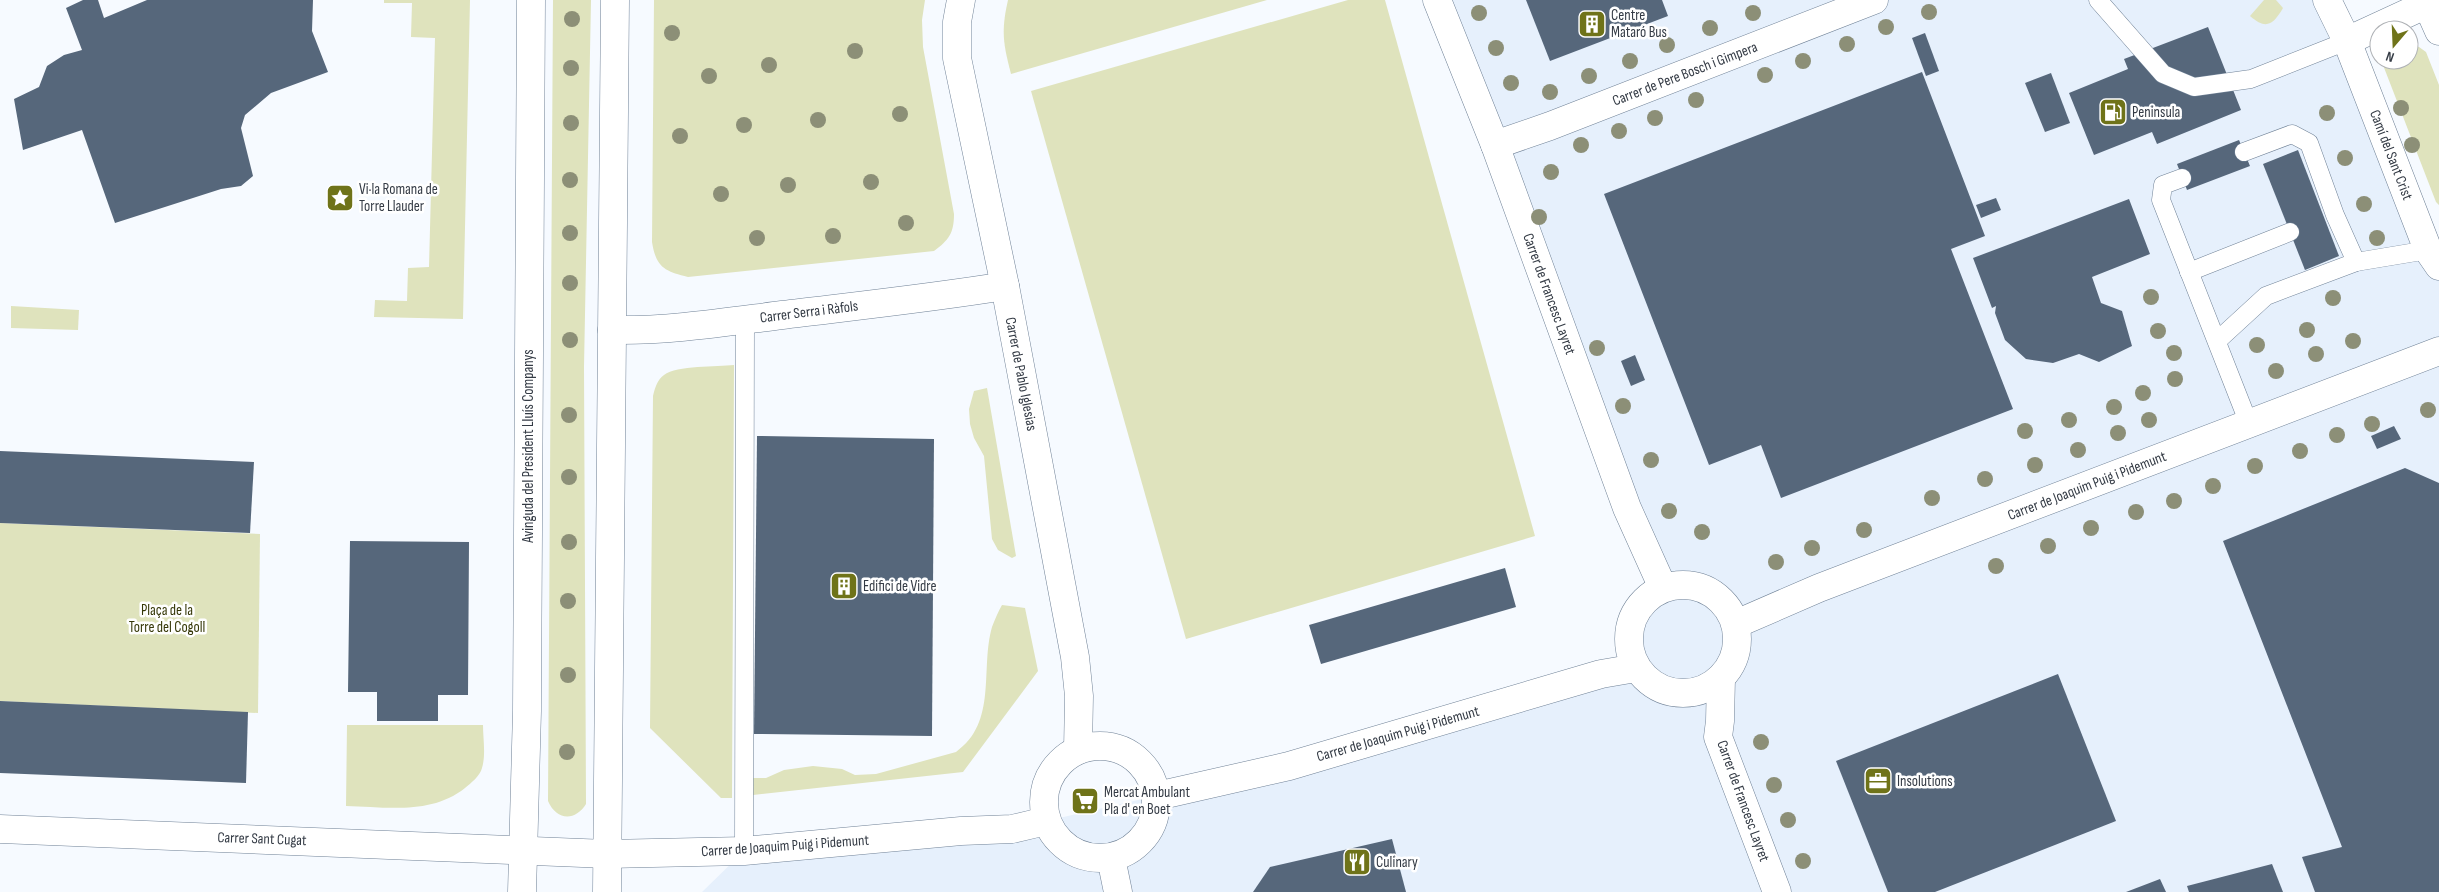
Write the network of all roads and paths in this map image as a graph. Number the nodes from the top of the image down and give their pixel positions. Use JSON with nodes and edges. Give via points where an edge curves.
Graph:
{"nodes":[{"id":1,"x":531,"y":0,"type":"edge"},
{"id":2,"x":615,"y":0,"type":"edge"},
{"id":3,"x":961,"y":0,"type":"edge"},
{"id":4,"x":1437,"y":0,"type":"edge"},
{"id":5,"x":1874,"y":0,"type":"edge"},
{"id":6,"x":2098,"y":0,"type":"edge"},
{"id":7,"x":2327,"y":0,"type":"edge"},
{"id":8,"x":2439,"y":31,"type":"edge"},
{"id":9,"x":2347,"y":41,"type":"junction"},
{"id":10,"x":1495,"y":145,"type":"junction"},
{"id":11,"x":2244,"y":152,"type":"dead end"},
{"id":12,"x":2182,"y":178,"type":"dead end"},
{"id":13,"x":2290,"y":232,"type":"dead end"},
{"id":14,"x":2434,"y":258,"type":"edge"},
{"id":15,"x":2356,"y":262,"type":"junction"},
{"id":16,"x":2189,"y":272,"type":"junction"},
{"id":17,"x":1004,"y":286,"type":"junction"},
{"id":18,"x":745,"y":319,"type":"junction"},
{"id":19,"x":612,"y":330,"type":"junction"},
{"id":20,"x":2216,"y":341,"type":"junction"},
{"id":21,"x":2439,"y":351,"type":"edge"},
{"id":22,"x":2249,"y":424,"type":"junction"},
{"id":23,"x":1663,"y":588,"type":"junction"},
{"id":24,"x":1736,"y":624,"type":"junction"},
{"id":25,"x":1636,"y":668,"type":"junction"},
{"id":26,"x":1721,"y":678,"type":"junction"},
{"id":27,"x":1078,"y":750,"type":"junction"},
{"id":28,"x":1157,"y":796,"type":"junction"},
{"id":29,"x":1046,"y":822,"type":"junction"},
{"id":30,"x":0,"y":829,"type":"edge"},
{"id":31,"x":523,"y":850,"type":"junction"},
{"id":32,"x":744,"y":851,"type":"junction"},
{"id":33,"x":607,"y":854,"type":"junction"},
{"id":34,"x":1111,"y":858,"type":"junction"},
{"id":35,"x":522,"y":892,"type":"edge"},
{"id":36,"x":607,"y":892,"type":"edge"},
{"id":37,"x":1118,"y":892,"type":"edge"},
{"id":38,"x":1777,"y":892,"type":"edge"}],
"edges":[{"from":1,"to":31,"type":"street","name":"Avinguda del President Lluís Companys","via":[[527,701]]},
{"from":2,"to":19,"type":"street"},
{"from":3,"to":17,"type":"street","name":"Carrer de Pablo Iglesias","via":[[957,58]]},
{"from":4,"to":10,"type":"street","name":"Carrer de Francesc Layret"},
{"from":5,"to":10,"type":"street","name":"Carrer de Pere Bosch i Gimpera"},
{"from":6,"to":9,"type":"lane","via":[[2163,74],[2194,87],[2251,80]]},
{"from":7,"to":9,"type":"street","name":"Camí del Sant Crist"},
{"from":8,"to":9,"type":"street","via":[[2427,4]]},
{"from":9,"to":14,"type":"street","name":"Camí del Sant Crist"},
{"from":10,"to":23,"type":"street","name":"Carrer de Francesc Layret","via":[[1627,508]]},
{"from":11,"to":15,"type":"lane","via":[[2292,134],[2310,144],[2330,217]]},
{"from":12,"to":16,"type":"lane","via":[[2163,185],[2161,200]]},
{"from":13,"to":16,"type":"lane"},
{"from":14,"to":15,"type":"lane"},
{"from":15,"to":20,"type":"lane","via":[[2266,296]]},
{"from":16,"to":20,"type":"lane"},
{"from":17,"to":18,"type":"street","name":"Carrer Serra i Ràfols"},
{"from":17,"to":27,"type":"street","name":"Carrer de Pablo Iglesias","via":[[1075,657],[1079,696]]},
{"from":18,"to":19,"type":"street","name":"Carrer Serra i Ràfols"},
{"from":18,"to":32,"type":"lane"},
{"from":19,"to":33,"type":"street"},
{"from":20,"to":22,"type":"lane"},
{"from":21,"to":22,"type":"street","name":"Carrer de Joaquim Puig i Pidemunt"},
{"from":22,"to":24,"type":"street","name":"Carrer de Joaquim Puig i Pidemunt","via":[[1819,588]]},
{"from":23,"to":24,"type":"street","via":[[1685,584],[1707,590],[1725,603]]},
{"from":23,"to":25,"type":"street","via":[[1640,603],[1630,624],[1629,650]]},
{"from":24,"to":26,"type":"street","via":[[1734,659]]},
{"from":25,"to":26,"type":"street","via":[[1667,692],[1686,694],[1705,689]]},
{"from":25,"to":28,"type":"street","name":"Carrer de Joaquim Puig i Pidemunt","via":[[1601,674],[1289,766]]},
{"from":26,"to":38,"type":"street","name":"Carrer de Francesc Layret","via":[[1718,737]]},
{"from":27,"to":28,"type":"street","via":[[1104,745],[1129,753],[1148,771]]},
{"from":27,"to":29,"type":"street","via":[[1060,762],[1048,779],[1043,801]]},
{"from":28,"to":34,"type":"street","via":[[1155,817],[1146,836],[1130,850]]},
{"from":29,"to":32,"type":"street","name":"Carrer de Joaquim Puig i Pidemunt","via":[[1012,829]]},
{"from":29,"to":34,"type":"street","via":[[1056,839],[1072,852],[1091,858]]},
{"from":30,"to":31,"type":"street","name":"Carrer Sant Cugat"},
{"from":31,"to":33,"type":"street","name":"Carrer de Joaquim Puig i Pidemunt"},
{"from":31,"to":35,"type":"street","name":"Avinguda del President Lluís Companys"},
{"from":32,"to":33,"type":"street","name":"Carrer de Joaquim Puig i Pidemunt"},
{"from":33,"to":36,"type":"street"},
{"from":34,"to":37,"type":"street"}]}
